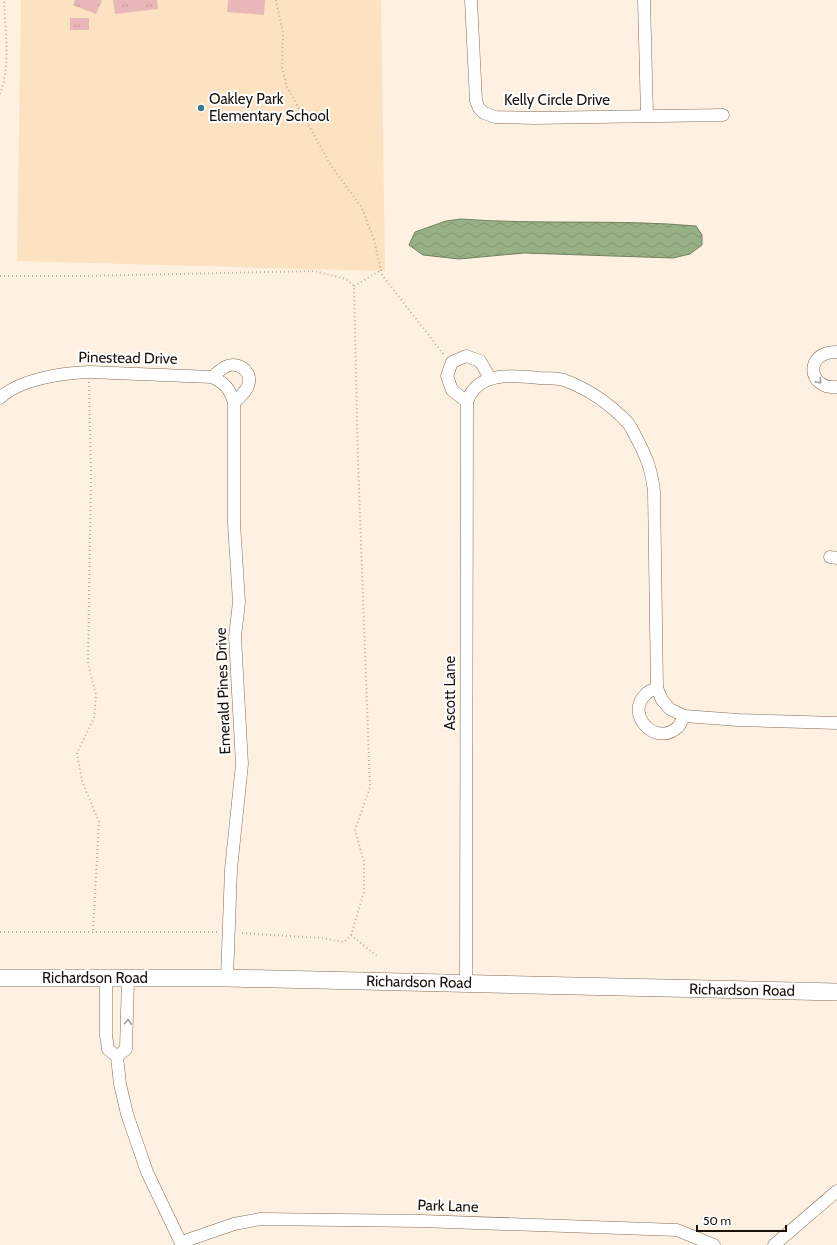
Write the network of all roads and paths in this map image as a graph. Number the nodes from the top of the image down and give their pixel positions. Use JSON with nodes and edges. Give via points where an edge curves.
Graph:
{"nodes":[{"id":1,"x":4,"y":0,"type":"edge"},
{"id":2,"x":276,"y":0,"type":"edge"},
{"id":3,"x":471,"y":0,"type":"edge"},
{"id":4,"x":644,"y":0,"type":"edge"},
{"id":5,"x":0,"y":94,"type":"edge"},
{"id":6,"x":647,"y":115,"type":"junction"},
{"id":7,"x":723,"y":115,"type":"dead end"},
{"id":8,"x":380,"y":271,"type":"junction"},
{"id":9,"x":0,"y":276,"type":"edge"},
{"id":10,"x":354,"y":286,"type":"junction"},
{"id":11,"x":837,"y":352,"type":"edge"},
{"id":12,"x":452,"y":364,"type":"junction"},
{"id":13,"x":89,"y":372,"type":"junction"},
{"id":14,"x":212,"y":377,"type":"junction"},
{"id":15,"x":490,"y":378,"type":"junction"},
{"id":16,"x":224,"y":383,"type":"joint"},
{"id":17,"x":837,"y":387,"type":"edge"},
{"id":18,"x":0,"y":398,"type":"edge"},
{"id":19,"x":467,"y":402,"type":"junction"},
{"id":20,"x":234,"y":403,"type":"junction"},
{"id":21,"x":657,"y":688,"type":"junction"},
{"id":22,"x":684,"y":716,"type":"junction"},
{"id":23,"x":837,"y":723,"type":"edge"},
{"id":24,"x":93,"y":931,"type":"junction"},
{"id":25,"x":0,"y":932,"type":"edge"},
{"id":26,"x":229,"y":932,"type":"junction"},
{"id":27,"x":351,"y":935,"type":"junction"},
{"id":28,"x":378,"y":957,"type":"dead end"},
{"id":29,"x":0,"y":978,"type":"edge"},
{"id":30,"x":106,"y":978,"type":"junction"},
{"id":31,"x":128,"y":978,"type":"junction"},
{"id":32,"x":227,"y":978,"type":"junction"},
{"id":33,"x":466,"y":983,"type":"junction"},
{"id":34,"x":837,"y":992,"type":"edge"},
{"id":35,"x":117,"y":1057,"type":"junction"},
{"id":36,"x":837,"y":1191,"type":"edge"},
{"id":37,"x":182,"y":1244,"type":"edge"},
{"id":38,"x":714,"y":1245,"type":"edge"},
{"id":39,"x":774,"y":1245,"type":"edge"}],
"edges":[{"from":1,"to":5,"type":"path","via":[[6,64]]},
{"from":2,"to":8,"type":"path","via":[[284,33],[282,67],[287,87],[332,167],[362,208],[374,240]]},
{"from":3,"to":6,"type":"street","name":"Kelly Circle Drive","via":[[476,100],[484,113],[495,117],[534,118]]},
{"from":4,"to":6,"type":"street"},
{"from":6,"to":7,"type":"street","name":"Kelly Circle Drive"},
{"from":8,"to":10,"type":"path"},
{"from":8,"to":12,"type":"path"},
{"from":9,"to":10,"type":"path","via":[[314,271],[346,279]]},
{"from":10,"to":27,"type":"path","via":[[370,787],[355,830],[364,862],[364,892]]},
{"from":11,"to":17,"type":"street","one_way":true,"via":[[822,353],[816,359],[813,372],[823,386]]},
{"from":12,"to":15,"type":"street","via":[[466,356],[480,361]]},
{"from":12,"to":19,"type":"street","via":[[447,376],[452,390]]},
{"from":13,"to":14,"type":"street","name":"Pinestead Drive"},
{"from":13,"to":18,"type":"street","name":"Pinestead Drive","via":[[37,380],[5,393]]},
{"from":13,"to":24,"type":"path","via":[[91,477],[87,657],[96,695],[94,718],[78,753],[82,782],[99,822]]},
{"from":14,"to":16,"type":"street","name":"Pinestead Drive"},
{"from":14,"to":20,"type":"street","via":[[234,364],[243,367],[248,374],[249,382]]},
{"from":15,"to":19,"type":"street","name":"Ascott Lane","via":[[476,385],[470,392]]},
{"from":15,"to":21,"type":"street","name":"Ascott Lane","via":[[522,376],[562,380],[599,397],[628,422],[648,459],[654,491]]},
{"from":16,"to":20,"type":"street","name":"Emerald Pines Drive"},
{"from":19,"to":33,"type":"street","name":"Ascott Lane"},
{"from":20,"to":26,"type":"street","name":"Emerald Pines Drive","via":[[234,523],[239,602],[234,637],[242,764],[231,869]]},
{"from":21,"to":22,"type":"street","name":"Ascott Lane","via":[[662,700],[670,709]]},
{"from":21,"to":22,"type":"street","via":[[646,693],[639,704],[638,716],[644,727],[655,733],[667,733],[678,727]]},
{"from":22,"to":23,"type":"street","name":"Ascott Lane"},
{"from":24,"to":25,"type":"path"},
{"from":24,"to":26,"type":"path"},
{"from":26,"to":27,"type":"path","via":[[344,942]]},
{"from":26,"to":32,"type":"street","name":"Emerald Pines Drive"},
{"from":27,"to":28,"type":"path"},
{"from":29,"to":30,"type":"street","name":"Richardson Road"},
{"from":30,"to":31,"type":"street","name":"Richardson Road"},
{"from":30,"to":35,"type":"street","via":[[106,1035],[108,1049]]},
{"from":31,"to":32,"type":"street","name":"Richardson Road"},
{"from":35,"to":31,"type":"street","one_way":true,"via":[[126,1049]]},
{"from":32,"to":33,"type":"street","name":"Richardson Road"},
{"from":33,"to":34,"type":"street","name":"Richardson Road"},
{"from":35,"to":37,"type":"street","via":[[127,1114],[145,1165]]},
{"from":36,"to":39,"type":"street"},
{"from":37,"to":38,"type":"street","name":"Park Lane","via":[[234,1224],[260,1219],[421,1221],[677,1230]]}]}
